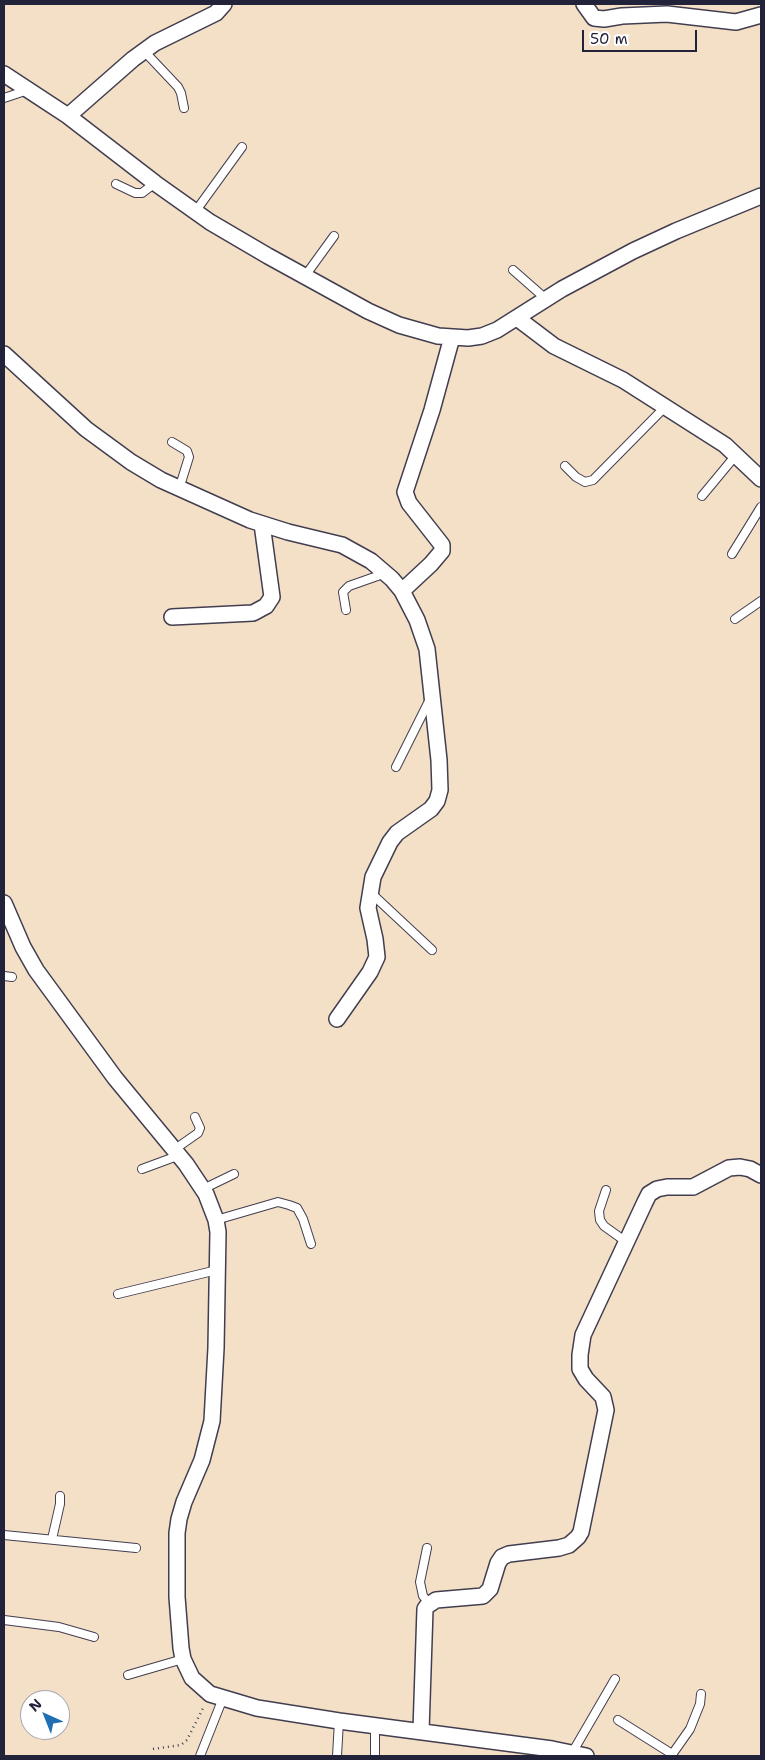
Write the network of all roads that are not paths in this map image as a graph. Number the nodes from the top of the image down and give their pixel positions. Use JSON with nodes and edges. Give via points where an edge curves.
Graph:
{"nodes":[{"id":1,"x":224,"y":4,"type":"edge"},
{"id":2,"x":584,"y":4,"type":"edge"},
{"id":3,"x":761,"y":15,"type":"edge"},
{"id":4,"x":144,"y":51,"type":"junction"},
{"id":5,"x":4,"y":74,"type":"edge"},
{"id":6,"x":30,"y":89,"type":"junction"},
{"id":7,"x":4,"y":98,"type":"edge"},
{"id":8,"x":184,"y":108,"type":"dead end"},
{"id":9,"x":68,"y":116,"type":"junction"},
{"id":10,"x":242,"y":147,"type":"dead end"},
{"id":11,"x":155,"y":183,"type":"junction"},
{"id":12,"x":116,"y":184,"type":"dead end"},
{"id":13,"x":761,"y":196,"type":"edge"},
{"id":14,"x":195,"y":212,"type":"junction"},
{"id":15,"x":334,"y":236,"type":"dead end"},
{"id":16,"x":513,"y":270,"type":"dead end"},
{"id":17,"x":304,"y":276,"type":"junction"},
{"id":18,"x":546,"y":299,"type":"junction"},
{"id":19,"x":518,"y":318,"type":"junction"},
{"id":20,"x":452,"y":337,"type":"junction"},
{"id":21,"x":4,"y":354,"type":"edge"},
{"id":22,"x":665,"y":407,"type":"junction"},
{"id":23,"x":172,"y":442,"type":"dead end"},
{"id":24,"x":736,"y":455,"type":"junction"},
{"id":25,"x":565,"y":466,"type":"dead end"},
{"id":26,"x":761,"y":479,"type":"edge"},
{"id":27,"x":179,"y":489,"type":"junction"},
{"id":28,"x":702,"y":496,"type":"dead end"},
{"id":29,"x":761,"y":507,"type":"edge"},
{"id":30,"x":262,"y":524,"type":"junction"},
{"id":31,"x":732,"y":554,"type":"dead end"},
{"id":32,"x":386,"y":573,"type":"junction"},
{"id":33,"x":402,"y":591,"type":"junction"},
{"id":34,"x":761,"y":601,"type":"edge"},
{"id":35,"x":346,"y":610,"type":"dead end"},
{"id":36,"x":172,"y":617,"type":"dead end"},
{"id":37,"x":735,"y":620,"type":"dead end"},
{"id":38,"x":432,"y":695,"type":"junction"},
{"id":39,"x":396,"y":767,"type":"dead end"},
{"id":40,"x":369,"y":892,"type":"junction"},
{"id":41,"x":4,"y":903,"type":"edge"},
{"id":42,"x":432,"y":950,"type":"dead end"},
{"id":43,"x":337,"y":1019,"type":"dead end"},
{"id":44,"x":195,"y":1116,"type":"dead end"},
{"id":45,"x":178,"y":1152,"type":"junction"},
{"id":46,"x":142,"y":1169,"type":"dead end"},
{"id":47,"x":234,"y":1174,"type":"dead end"},
{"id":48,"x":761,"y":1175,"type":"edge"},
{"id":49,"x":203,"y":1189,"type":"junction"},
{"id":50,"x":606,"y":1190,"type":"dead end"},
{"id":51,"x":216,"y":1220,"type":"junction"},
{"id":52,"x":625,"y":1242,"type":"junction"},
{"id":53,"x":311,"y":1244,"type":"dead end"},
{"id":54,"x":217,"y":1270,"type":"junction"},
{"id":55,"x":118,"y":1294,"type":"dead end"},
{"id":56,"x":60,"y":1496,"type":"dead end"},
{"id":57,"x":4,"y":1535,"type":"edge"},
{"id":58,"x":52,"y":1539,"type":"junction"},
{"id":59,"x":136,"y":1548,"type":"dead end"},
{"id":60,"x":426,"y":1548,"type":"dead end"},
{"id":61,"x":429,"y":1603,"type":"junction"},
{"id":62,"x":4,"y":1620,"type":"edge"},
{"id":63,"x":94,"y":1638,"type":"dead end"},
{"id":64,"x":183,"y":1659,"type":"junction"},
{"id":65,"x":128,"y":1675,"type":"dead end"},
{"id":66,"x":615,"y":1678,"type":"dead end"},
{"id":67,"x":700,"y":1694,"type":"dead end"},
{"id":68,"x":216,"y":1696,"type":"junction"},
{"id":69,"x":618,"y":1720,"type":"dead end"},
{"id":70,"x":339,"y":1721,"type":"junction"},
{"id":71,"x":375,"y":1726,"type":"junction"},
{"id":72,"x":421,"y":1731,"type":"junction"},
{"id":73,"x":535,"y":1752,"type":"edge"},
{"id":74,"x":579,"y":1754,"type":"edge"},
{"id":75,"x":671,"y":1755,"type":"edge"},
{"id":76,"x":200,"y":1756,"type":"edge"},
{"id":77,"x":337,"y":1756,"type":"edge"},
{"id":78,"x":375,"y":1756,"type":"edge"}],
"edges":[{"from":1,"to":4,"type":"street","via":[[216,13]]},
{"from":2,"to":3,"type":"street","via":[[594,18],[604,19],[658,14],[736,22]]},
{"from":4,"to":8,"type":"lane","via":[[178,87]]},
{"from":4,"to":9,"type":"street"},
{"from":5,"to":6,"type":"street"},
{"from":6,"to":7,"type":"lane"},
{"from":6,"to":9,"type":"street"},
{"from":9,"to":11,"type":"street"},
{"from":10,"to":14,"type":"lane"},
{"from":11,"to":12,"type":"lane","via":[[142,193]]},
{"from":11,"to":14,"type":"street"},
{"from":13,"to":18,"type":"street","via":[[641,247]]},
{"from":14,"to":17,"type":"street"},
{"from":15,"to":17,"type":"lane"},
{"from":16,"to":18,"type":"lane"},
{"from":17,"to":20,"type":"street","via":[[399,325]]},
{"from":18,"to":19,"type":"street"},
{"from":19,"to":20,"type":"street","via":[[482,336]]},
{"from":19,"to":22,"type":"street","via":[[554,346],[623,380]]},
{"from":20,"to":33,"type":"street","via":[[405,492],[409,503],[439,540],[442,551]]},
{"from":21,"to":27,"type":"street","via":[[108,446]]},
{"from":22,"to":24,"type":"street"},
{"from":22,"to":25,"type":"lane","via":[[593,480],[585,482]]},
{"from":23,"to":27,"type":"lane","via":[[187,451],[189,457]]},
{"from":24,"to":26,"type":"street"},
{"from":24,"to":28,"type":"lane"},
{"from":27,"to":30,"type":"street"},
{"from":29,"to":31,"type":"lane"},
{"from":30,"to":32,"type":"street","via":[[342,545]]},
{"from":30,"to":36,"type":"street","via":[[272,598],[266,606],[253,612]]},
{"from":32,"to":33,"type":"street"},
{"from":32,"to":35,"type":"lane","via":[[349,586],[342,592]]},
{"from":33,"to":38,"type":"street","via":[[427,649]]},
{"from":34,"to":37,"type":"lane"},
{"from":38,"to":39,"type":"lane"},
{"from":38,"to":40,"type":"street","via":[[440,776],[437,801],[390,842]]},
{"from":40,"to":42,"type":"lane"},
{"from":40,"to":43,"type":"street","via":[[368,908],[377,957]]},
{"from":41,"to":45,"type":"street","via":[[36,970],[116,1078]]},
{"from":44,"to":45,"type":"lane","via":[[200,1128],[198,1133]]},
{"from":45,"to":46,"type":"lane"},
{"from":45,"to":49,"type":"street"},
{"from":47,"to":49,"type":"lane"},
{"from":48,"to":52,"type":"street","via":[[750,1169],[729,1168],[693,1187],[657,1189],[644,1202]]},
{"from":49,"to":51,"type":"street"},
{"from":50,"to":52,"type":"lane","via":[[599,1211],[600,1220]]},
{"from":51,"to":53,"type":"lane","via":[[278,1202],[297,1208]]},
{"from":51,"to":54,"type":"street"},
{"from":52,"to":61,"type":"street","via":[[583,1335],[580,1369],[603,1397],[606,1410],[583,1527],[578,1537],[559,1548],[502,1557],[488,1592],[483,1596]]},
{"from":54,"to":55,"type":"lane"},
{"from":54,"to":64,"type":"street","via":[[212,1421],[202,1460],[184,1502],[177,1533],[176,1597]]},
{"from":56,"to":58,"type":"lane"},
{"from":57,"to":58,"type":"lane"},
{"from":58,"to":59,"type":"lane"},
{"from":60,"to":61,"type":"lane","via":[[420,1582]]},
{"from":61,"to":72,"type":"street","via":[[425,1609]]},
{"from":62,"to":63,"type":"lane","via":[[59,1627]]},
{"from":64,"to":65,"type":"lane"},
{"from":64,"to":68,"type":"street","via":[[192,1678]]},
{"from":66,"to":74,"type":"lane"},
{"from":67,"to":75,"type":"lane","via":[[700,1704],[690,1729]]},
{"from":68,"to":70,"type":"street","via":[[257,1708]]},
{"from":68,"to":76,"type":"lane"},
{"from":69,"to":75,"type":"lane"},
{"from":70,"to":71,"type":"street"},
{"from":70,"to":77,"type":"lane"},
{"from":71,"to":72,"type":"street"},
{"from":71,"to":78,"type":"lane"},
{"from":72,"to":73,"type":"street"},
{"from":73,"to":74,"type":"street"}]}
